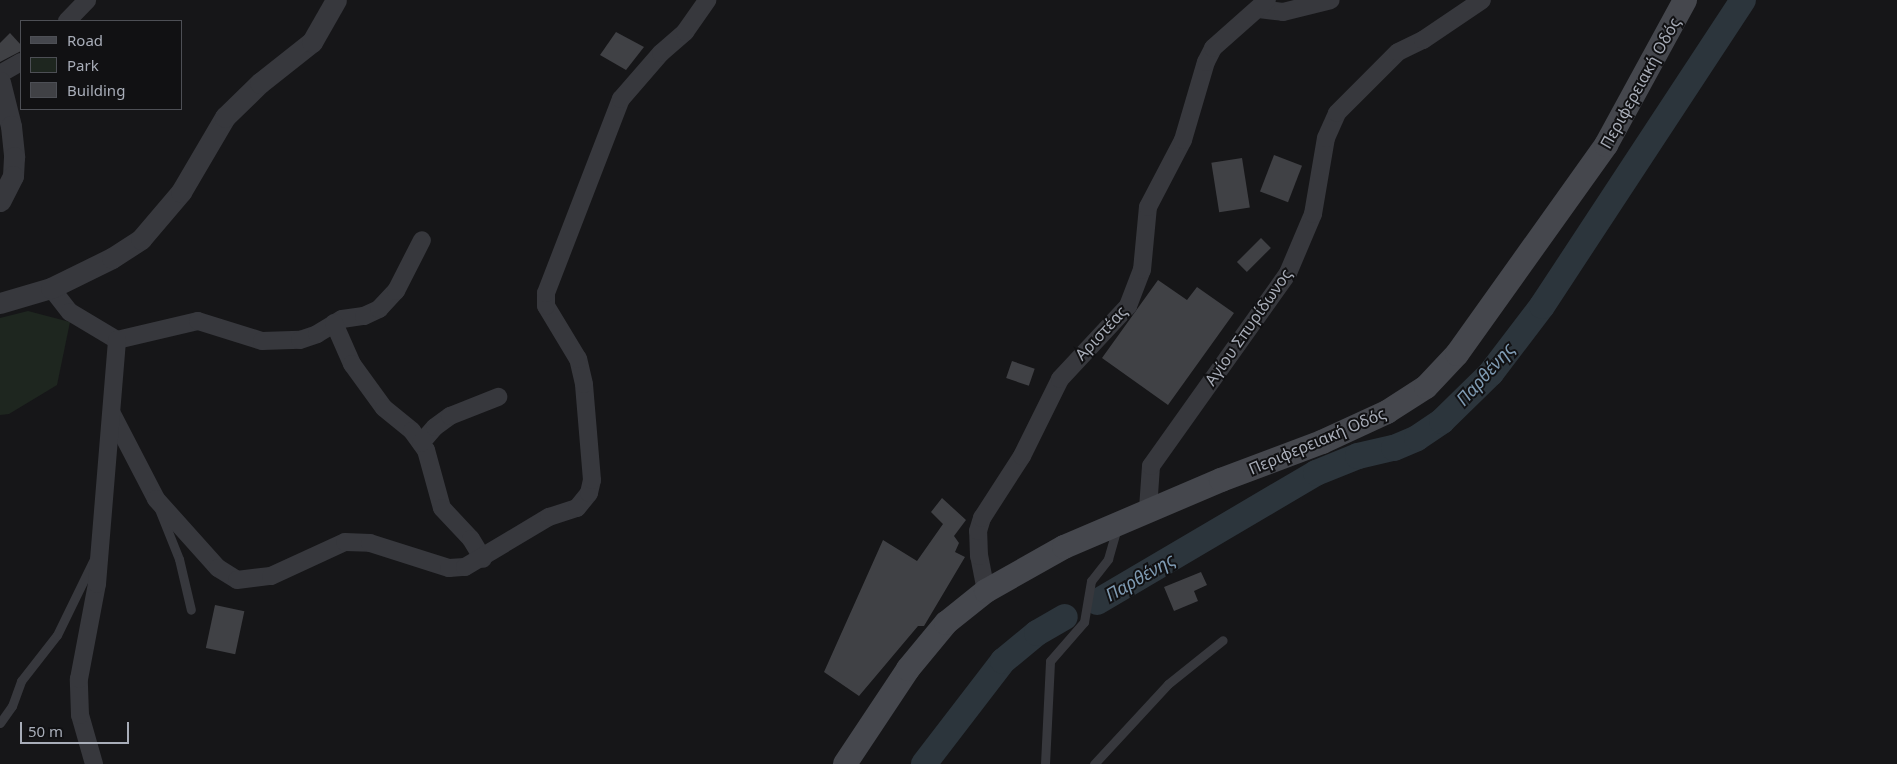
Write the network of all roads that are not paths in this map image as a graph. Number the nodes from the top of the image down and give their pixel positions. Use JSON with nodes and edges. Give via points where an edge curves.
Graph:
{"nodes":[{"id":1,"x":87,"y":0,"type":"edge"},
{"id":2,"x":336,"y":0,"type":"edge"},
{"id":3,"x":707,"y":0,"type":"edge"},
{"id":4,"x":1330,"y":0,"type":"edge"},
{"id":5,"x":1482,"y":0,"type":"edge"},
{"id":6,"x":1685,"y":0,"type":"edge"},
{"id":7,"x":1263,"y":4,"type":"edge"},
{"id":8,"x":68,"y":20,"type":"edge"},
{"id":9,"x":20,"y":63,"type":"edge"},
{"id":10,"x":0,"y":74,"type":"edge"},
{"id":11,"x":0,"y":82,"type":"edge"},
{"id":12,"x":0,"y":200,"type":"edge"},
{"id":13,"x":422,"y":240,"type":"dead end"},
{"id":14,"x":51,"y":288,"type":"junction"},
{"id":15,"x":0,"y":303,"type":"edge"},
{"id":16,"x":334,"y":323,"type":"junction"},
{"id":17,"x":117,"y":340,"type":"junction"},
{"id":18,"x":498,"y":397,"type":"dead end"},
{"id":19,"x":112,"y":414,"type":"junction"},
{"id":20,"x":421,"y":443,"type":"junction"},
{"id":21,"x":156,"y":499,"type":"junction"},
{"id":22,"x":1148,"y":509,"type":"junction"},
{"id":23,"x":1117,"y":524,"type":"junction"},
{"id":24,"x":101,"y":543,"type":"junction"},
{"id":25,"x":483,"y":559,"type":"junction"},
{"id":26,"x":986,"y":591,"type":"junction"},
{"id":27,"x":191,"y":610,"type":"dead end"},
{"id":28,"x":1223,"y":640,"type":"dead end"},
{"id":29,"x":0,"y":724,"type":"edge"},
{"id":30,"x":94,"y":764,"type":"edge"},
{"id":31,"x":845,"y":764,"type":"edge"},
{"id":32,"x":1045,"y":764,"type":"edge"},
{"id":33,"x":1094,"y":764,"type":"edge"}],
"edges":[{"from":1,"to":8,"type":"street"},
{"from":2,"to":14,"type":"street","via":[[312,42],[260,83],[225,117],[181,192],[154,226],[112,258]]},
{"from":3,"to":25,"type":"street","via":[[684,32],[621,99],[546,293],[546,306],[578,359],[584,384],[592,480],[589,493],[577,508],[549,518]]},
{"from":4,"to":7,"type":"street","via":[[1283,12]]},
{"from":5,"to":22,"type":"street","name":"Αγίου Σπυρίδωνος","via":[[1423,40],[1398,52],[1337,113],[1326,138],[1313,214],[1288,273],[1151,466]]},
{"from":6,"to":22,"type":"main road","name":"Περιφερειακή Οδός","via":[[1606,146],[1457,354],[1431,382],[1400,406],[1322,442]]},
{"from":7,"to":26,"type":"street","name":"Αριστέας","via":[[1213,48],[1206,62],[1183,140],[1148,207],[1142,270],[1128,306],[1060,379],[1022,456],[982,518],[978,531],[979,556]]},
{"from":9,"to":10,"type":"street"},
{"from":11,"to":12,"type":"street","via":[[11,126],[14,156],[12,176]]},
{"from":13,"to":16,"type":"street","via":[[389,301],[371,314],[348,317]]},
{"from":14,"to":15,"type":"street"},
{"from":14,"to":17,"type":"street","via":[[70,312]]},
{"from":16,"to":17,"type":"street","via":[[312,337],[293,341],[262,341],[198,321]]},
{"from":16,"to":20,"type":"street","via":[[352,364],[384,408]]},
{"from":17,"to":19,"type":"street"},
{"from":18,"to":20,"type":"street","via":[[450,416]]},
{"from":19,"to":21,"type":"street"},
{"from":19,"to":24,"type":"street","via":[[104,463]]},
{"from":20,"to":25,"type":"street","via":[[430,459],[442,508],[471,539]]},
{"from":21,"to":25,"type":"street","via":[[218,568],[237,580],[271,576],[345,542],[370,543],[449,568],[465,567]]},
{"from":21,"to":27,"type":"lane","via":[[179,559]]},
{"from":22,"to":23,"type":"main road","name":"Περιφερειακή Οδός"},
{"from":23,"to":26,"type":"main road","name":"Περιφερειακή Οδός","via":[[1064,547]]},
{"from":23,"to":32,"type":"lane","via":[[1108,559],[1090,582],[1084,622],[1050,661]]},
{"from":24,"to":29,"type":"lane","via":[[57,635],[21,681],[12,706]]},
{"from":24,"to":30,"type":"street","via":[[78,697]]},
{"from":26,"to":31,"type":"main road","name":"Περιφερειακή Οδός","via":[[946,623],[908,669]]},
{"from":28,"to":33,"type":"lane","via":[[1168,684]]}]}
